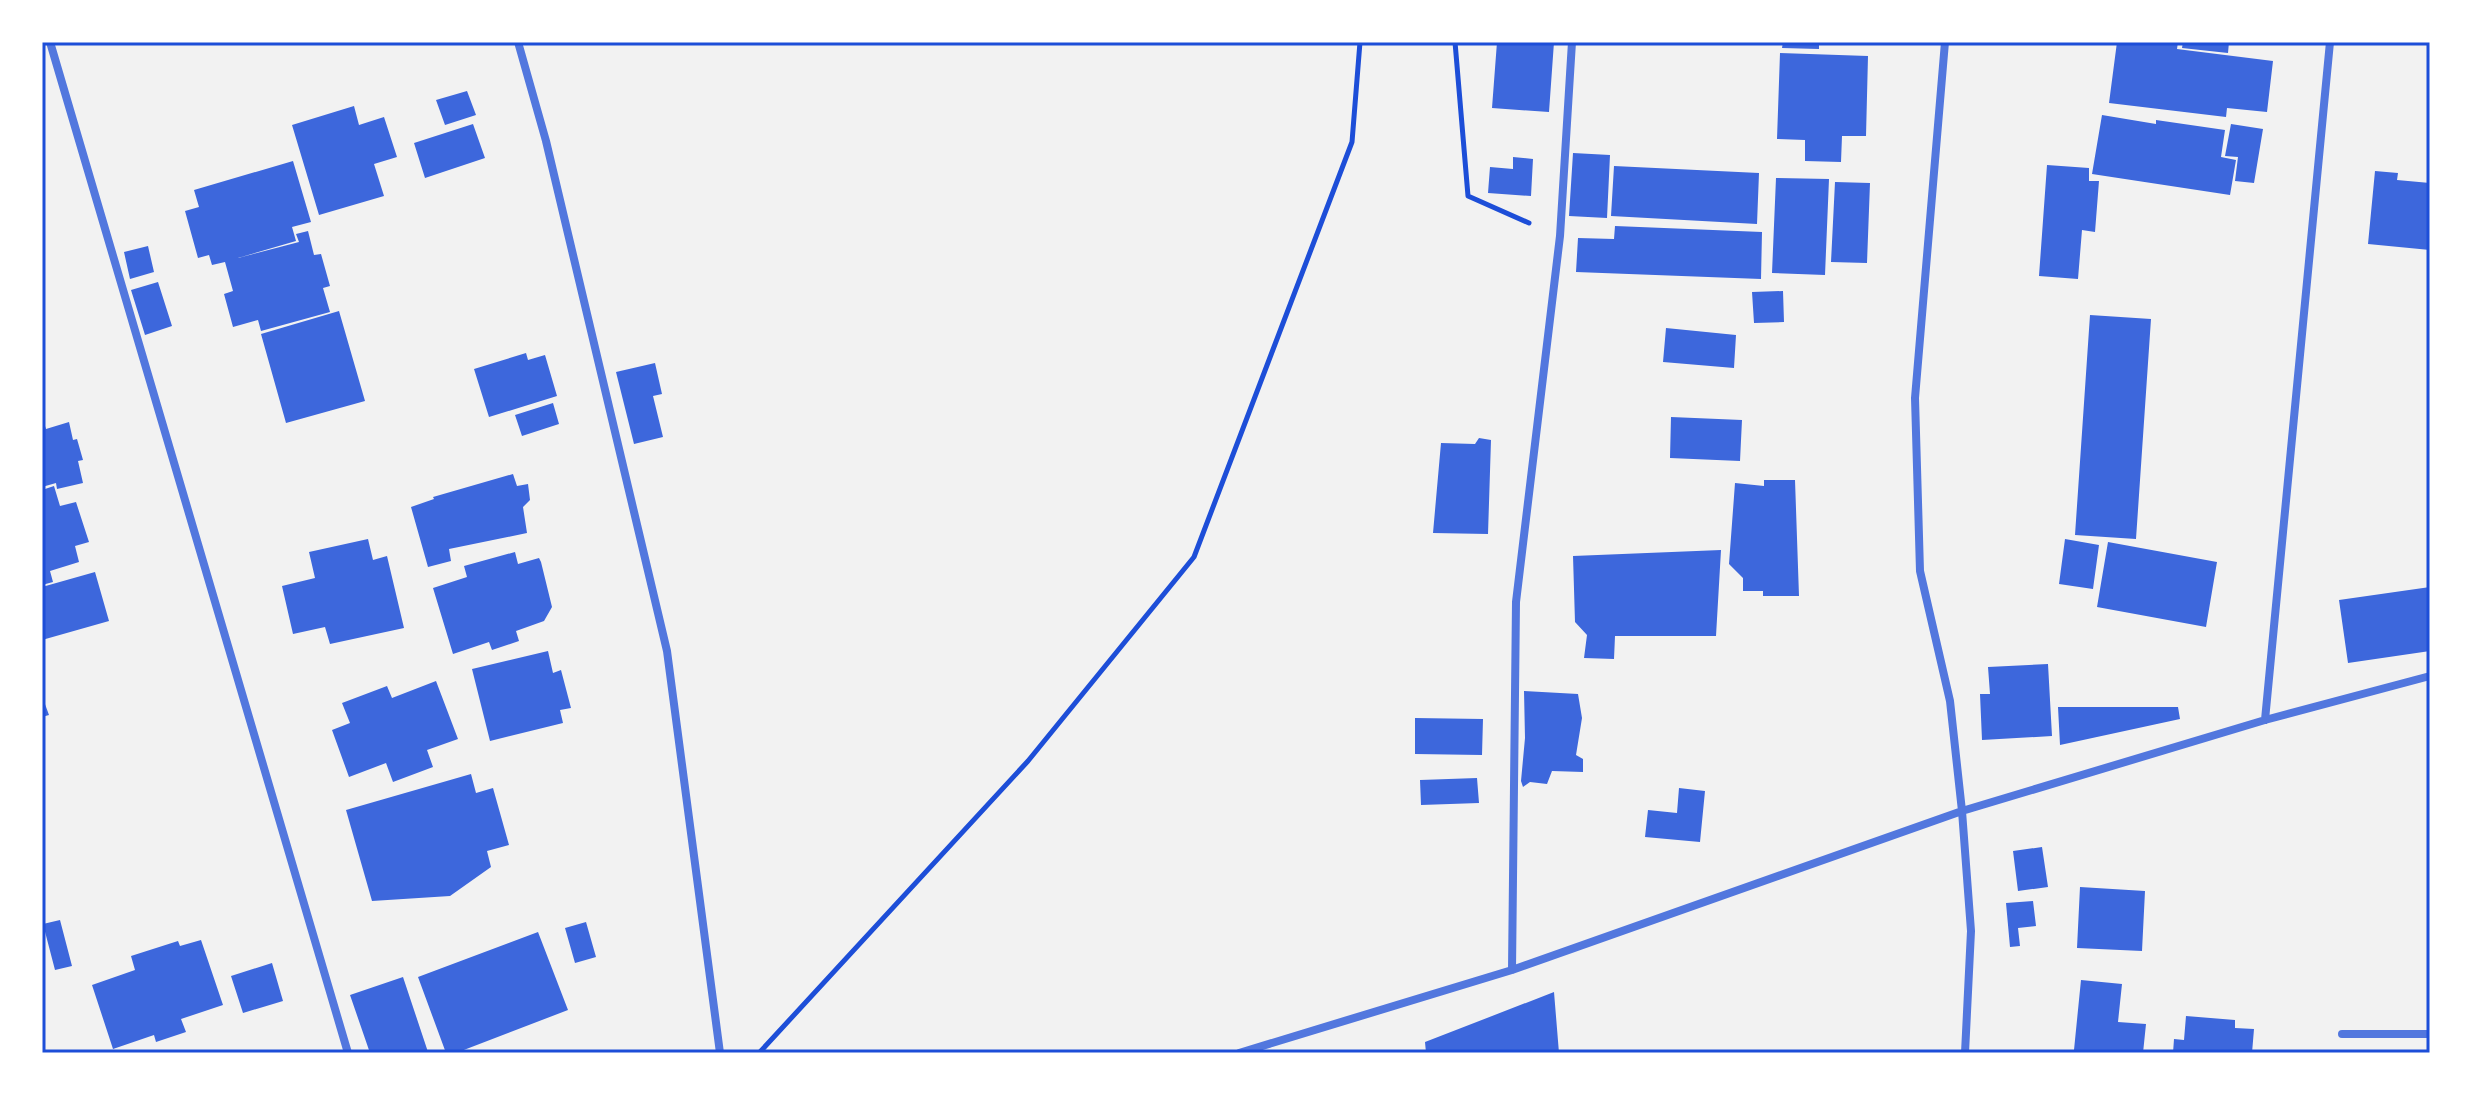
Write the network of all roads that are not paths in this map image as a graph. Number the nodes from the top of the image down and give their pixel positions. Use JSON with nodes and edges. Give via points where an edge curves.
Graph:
{"nodes":[{"id":1,"x":50,"y":42,"type":"edge"},
{"id":2,"x":518,"y":42,"type":"edge"},
{"id":3,"x":1572,"y":42,"type":"edge"},
{"id":4,"x":1945,"y":42,"type":"edge"},
{"id":5,"x":2330,"y":42,"type":"edge"},
{"id":6,"x":2430,"y":676,"type":"edge"},
{"id":7,"x":2265,"y":720,"type":"junction"},
{"id":8,"x":1962,"y":811,"type":"junction"},
{"id":9,"x":1512,"y":970,"type":"junction"},
{"id":10,"x":2342,"y":1034,"type":"dead end"},
{"id":11,"x":2430,"y":1034,"type":"edge"},
{"id":12,"x":348,"y":1053,"type":"edge"},
{"id":13,"x":720,"y":1053,"type":"edge"},
{"id":14,"x":1239,"y":1053,"type":"edge"},
{"id":15,"x":1965,"y":1053,"type":"edge"}],
"edges":[{"from":1,"to":12,"type":"street"},
{"from":2,"to":13,"type":"street","via":[[667,651]]},
{"from":3,"to":9,"type":"street","via":[[1560,236],[1516,602]]},
{"from":4,"to":8,"type":"street","via":[[1915,398],[1920,571],[1950,701]]},
{"from":5,"to":7,"type":"street"},
{"from":6,"to":7,"type":"street"},
{"from":7,"to":8,"type":"street"},
{"from":8,"to":9,"type":"street"},
{"from":8,"to":15,"type":"street","via":[[1971,931]]},
{"from":9,"to":14,"type":"street"},
{"from":10,"to":11,"type":"street"}]}
